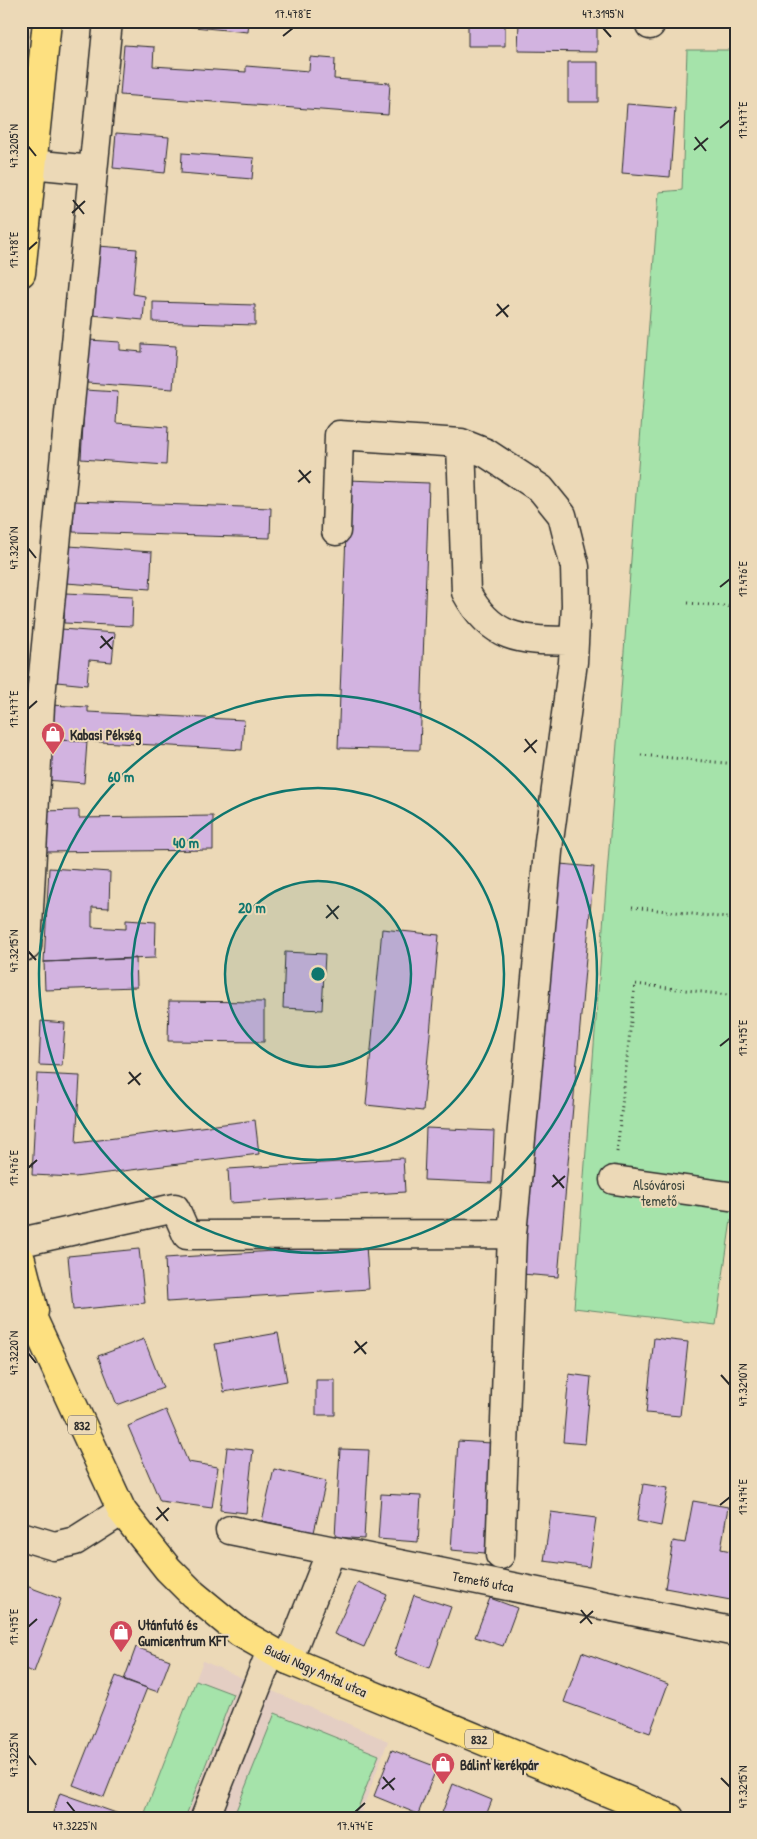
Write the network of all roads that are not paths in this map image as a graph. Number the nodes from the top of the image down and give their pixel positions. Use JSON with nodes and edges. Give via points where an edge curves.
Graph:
{"nodes":[{"id":1,"x":48,"y":21,"type":"edge"},
{"id":2,"x":108,"y":21,"type":"edge"},
{"id":3,"x":26,"y":163,"type":"edge"},
{"id":4,"x":92,"y":170,"type":"junction"},
{"id":5,"x":21,"y":273,"type":"edge"},
{"id":6,"x":461,"y":444,"type":"junction"},
{"id":7,"x":336,"y":531,"type":"dead end"},
{"id":8,"x":574,"y":641,"type":"junction"},
{"id":9,"x":31,"y":705,"type":"edge"},
{"id":10,"x":27,"y":946,"type":"dead end"},
{"id":11,"x":614,"y":1180,"type":"road end"},
{"id":12,"x":736,"y":1197,"type":"edge"},
{"id":13,"x":512,"y":1234,"type":"junction"},
{"id":14,"x":21,"y":1242,"type":"edge"},
{"id":15,"x":21,"y":1260,"type":"edge"},
{"id":16,"x":21,"y":1293,"type":"edge"},
{"id":17,"x":42,"y":1339,"type":"junction"},
{"id":18,"x":122,"y":1511,"type":"junction"},
{"id":19,"x":230,"y":1530,"type":"dead end"},
{"id":20,"x":21,"y":1536,"type":"edge"},
{"id":21,"x":331,"y":1551,"type":"junction"},
{"id":22,"x":500,"y":1554,"type":"dead end"},
{"id":23,"x":736,"y":1632,"type":"edge"},
{"id":24,"x":280,"y":1656,"type":"junction"},
{"id":25,"x":205,"y":1818,"type":"edge"},
{"id":26,"x":670,"y":1818,"type":"edge"}],
"edges":[{"from":1,"to":3,"type":"main road"},
{"from":2,"to":4,"type":"street"},
{"from":3,"to":4,"type":"street"},
{"from":3,"to":5,"type":"main road"},
{"from":4,"to":9,"type":"street"},
{"from":6,"to":7,"type":"street","via":[[338,435]]},
{"from":6,"to":8,"type":"street","via":[[510,466],[541,488],[562,515],[575,567]]},
{"from":6,"to":8,"type":"street","via":[[466,592],[474,606],[500,631],[524,640]]},
{"from":8,"to":13,"type":"street","via":[[548,841]]},
{"from":9,"to":10,"type":"street"},
{"from":11,"to":12,"type":"street"},
{"from":13,"to":14,"type":"street","via":[[187,1235],[175,1208]]},
{"from":13,"to":22,"type":"street"},
{"from":15,"to":17,"type":"main road","name":"Budai Nagy Antal utca","number":"832"},
{"from":16,"to":17,"type":"main road","name":"Budai Nagy Antal utca","number":"832"},
{"from":17,"to":18,"type":"main road","name":"Budai Nagy Antal utca","number":"832"},
{"from":18,"to":20,"type":"street","via":[[75,1541],[54,1546]]},
{"from":18,"to":24,"type":"main road","name":"Budai Nagy Antal utca","number":"832","via":[[168,1569],[193,1594],[239,1632]]},
{"from":19,"to":21,"type":"street","name":"Temető utca"},
{"from":21,"to":23,"type":"street","name":"Temető utca"},
{"from":21,"to":24,"type":"street"},
{"from":24,"to":25,"type":"street"},
{"from":24,"to":26,"type":"main road","name":"Budai Nagy Antal utca","number":"832"}]}
